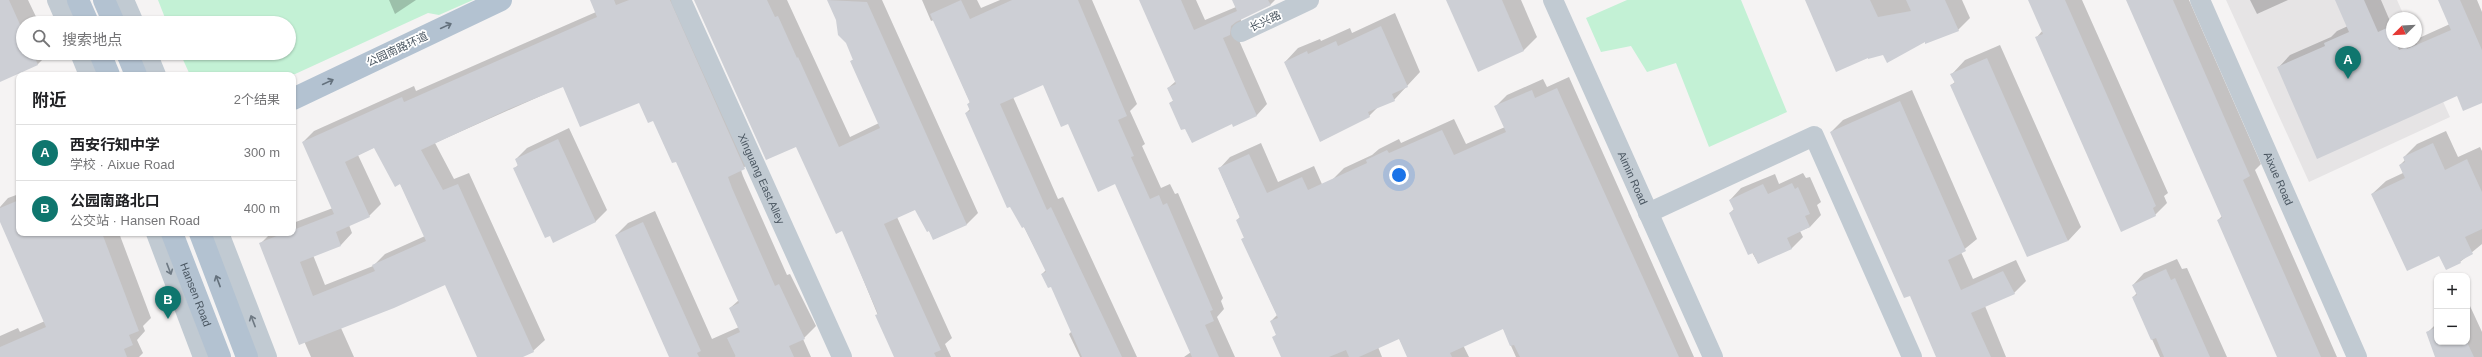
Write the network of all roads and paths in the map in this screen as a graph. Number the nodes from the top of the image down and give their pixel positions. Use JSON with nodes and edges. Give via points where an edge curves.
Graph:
{"nodes":[{"id":1,"x":57,"y":0,"type":"edge"},
{"id":2,"x":78,"y":0,"type":"edge"},
{"id":3,"x":104,"y":0,"type":"edge"},
{"id":4,"x":124,"y":0,"type":"edge"},
{"id":5,"x":501,"y":0,"type":"edge"},
{"id":6,"x":681,"y":0,"type":"edge"},
{"id":7,"x":1310,"y":0,"type":"edge"},
{"id":8,"x":1553,"y":0,"type":"edge"},
{"id":9,"x":2200,"y":0,"type":"edge"},
{"id":10,"x":64,"y":16,"type":"edge"},
{"id":11,"x":85,"y":16,"type":"edge"},
{"id":12,"x":111,"y":16,"type":"edge"},
{"id":13,"x":131,"y":16,"type":"edge"},
{"id":14,"x":1241,"y":32,"type":"dead end"},
{"id":15,"x":83,"y":60,"type":"edge"},
{"id":16,"x":103,"y":60,"type":"edge"},
{"id":17,"x":130,"y":60,"type":"edge"},
{"id":18,"x":149,"y":60,"type":"edge"},
{"id":19,"x":88,"y":72,"type":"edge"},
{"id":20,"x":108,"y":72,"type":"edge"},
{"id":21,"x":135,"y":72,"type":"edge"},
{"id":22,"x":155,"y":72,"type":"edge"},
{"id":23,"x":296,"y":98,"type":"edge"},
{"id":24,"x":1648,"y":213,"type":"junction"},
{"id":25,"x":157,"y":236,"type":"edge"},
{"id":26,"x":173,"y":236,"type":"edge"},
{"id":27,"x":201,"y":236,"type":"edge"},
{"id":28,"x":221,"y":236,"type":"edge"},
{"id":29,"x":203,"y":357,"type":"edge"},
{"id":30,"x":220,"y":357,"type":"edge"},
{"id":31,"x":247,"y":357,"type":"edge"},
{"id":32,"x":267,"y":357,"type":"edge"},
{"id":33,"x":842,"y":357,"type":"edge"},
{"id":34,"x":1713,"y":357,"type":"edge"},
{"id":35,"x":1912,"y":357,"type":"edge"},
{"id":36,"x":2357,"y":357,"type":"edge"}],
"edges":[{"from":1,"to":10,"type":"street"},
{"from":2,"to":11,"type":"main road"},
{"from":3,"to":12,"type":"main road"},
{"from":4,"to":13,"type":"street"},
{"from":23,"to":5,"type":"main road","name":"公园南路环道","one_way":true},
{"from":6,"to":33,"type":"street","name":"Xinguang East Alley"},
{"from":7,"to":14,"type":"street","name":"长兴路"},
{"from":8,"to":24,"type":"street","name":"Aimin Road"},
{"from":9,"to":36,"type":"street","name":"Aixue Road"},
{"from":15,"to":19,"type":"street"},
{"from":16,"to":20,"type":"main road"},
{"from":17,"to":21,"type":"main road"},
{"from":18,"to":22,"type":"street"},
{"from":24,"to":34,"type":"street","name":"Aimin Road"},
{"from":24,"to":35,"type":"street","via":[[1814,136]]},
{"from":25,"to":29,"type":"street","one_way":true},
{"from":26,"to":30,"type":"main road","name":"Hansen Road"},
{"from":31,"to":27,"type":"main road","one_way":true},
{"from":32,"to":28,"type":"street","one_way":true}]}
